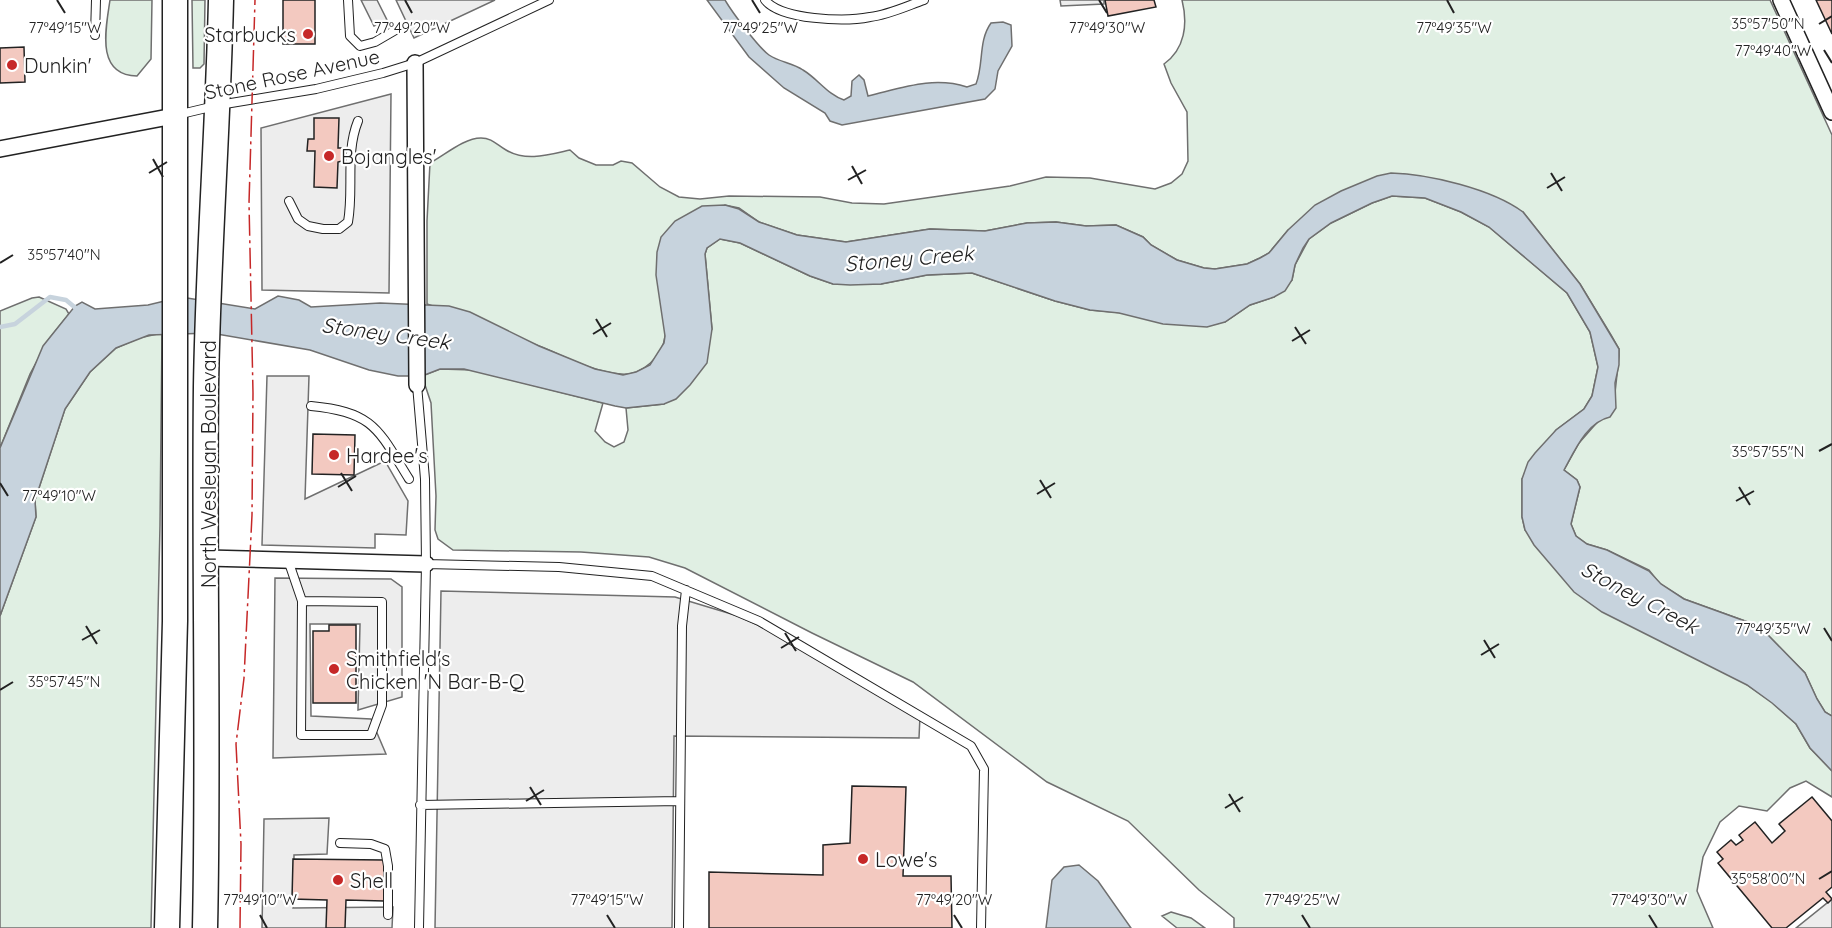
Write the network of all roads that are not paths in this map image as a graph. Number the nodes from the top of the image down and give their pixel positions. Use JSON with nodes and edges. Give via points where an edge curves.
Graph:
{"nodes":[{"id":1,"x":96,"y":0,"type":"edge"},
{"id":2,"x":175,"y":0,"type":"edge"},
{"id":3,"x":221,"y":0,"type":"edge"},
{"id":4,"x":348,"y":0,"type":"edge"},
{"id":5,"x":549,"y":0,"type":"edge"},
{"id":6,"x":765,"y":0,"type":"edge"},
{"id":7,"x":924,"y":0,"type":"edge"},
{"id":8,"x":1781,"y":0,"type":"edge"},
{"id":9,"x":399,"y":28,"type":"dead end"},
{"id":10,"x":95,"y":35,"type":"dead end"},
{"id":11,"x":415,"y":63,"type":"junction"},
{"id":12,"x":219,"y":105,"type":"junction"},
{"id":13,"x":1832,"y":112,"type":"edge"},
{"id":14,"x":174,"y":116,"type":"junction"},
{"id":15,"x":358,"y":121,"type":"dead end"},
{"id":16,"x":0,"y":149,"type":"edge"},
{"id":17,"x":289,"y":201,"type":"dead end"},
{"id":18,"x":417,"y":385,"type":"joint"},
{"id":19,"x":311,"y":406,"type":"dead end"},
{"id":20,"x":409,"y":479,"type":"dead end"},
{"id":21,"x":207,"y":558,"type":"junction"},
{"id":22,"x":288,"y":560,"type":"junction"},
{"id":23,"x":426,"y":564,"type":"junction"},
{"id":24,"x":686,"y":590,"type":"junction"},
{"id":25,"x":302,"y":601,"type":"junction"},
{"id":26,"x":171,"y":788,"type":"junction"},
{"id":27,"x":208,"y":789,"type":"junction"},
{"id":28,"x":680,"y":801,"type":"junction"},
{"id":29,"x":420,"y":805,"type":"junction"},
{"id":30,"x":340,"y":843,"type":"dead end"},
{"id":31,"x":388,"y":915,"type":"dead end"},
{"id":32,"x":167,"y":928,"type":"edge"},
{"id":33,"x":205,"y":928,"type":"edge"},
{"id":34,"x":419,"y":928,"type":"edge"},
{"id":35,"x":679,"y":928,"type":"edge"},
{"id":36,"x":981,"y":928,"type":"edge"}],
"edges":[{"from":1,"to":10,"type":"lane"},
{"from":2,"to":14,"type":"highway","name":"North Wesleyan Boulevard"},
{"from":3,"to":12,"type":"highway","name":"North Wesleyan Boulevard"},
{"from":4,"to":9,"type":"lane","via":[[350,36],[360,46]]},
{"from":5,"to":11,"type":"lane","name":"Stone Rose Avenue"},
{"from":6,"to":7,"type":"lane","via":[[781,11],[828,18],[870,17]]},
{"from":8,"to":13,"type":"street"},
{"from":11,"to":12,"type":"lane","name":"Stone Rose Avenue","via":[[300,92]]},
{"from":11,"to":18,"type":"street"},
{"from":12,"to":14,"type":"lane","name":"Stone Rose Avenue"},
{"from":12,"to":21,"type":"highway","name":"North Wesleyan Boulevard","via":[[206,388]]},
{"from":14,"to":16,"type":"street"},
{"from":14,"to":26,"type":"highway","name":"North Wesleyan Boulevard","via":[[175,621]]},
{"from":15,"to":17,"type":"lane","via":[[351,138],[348,222],[339,229],[323,230],[308,225],[298,219]]},
{"from":18,"to":23,"type":"lane","via":[[425,479]]},
{"from":19,"to":20,"type":"lane","via":[[338,409],[368,421],[383,437]]},
{"from":21,"to":22,"type":"street"},
{"from":21,"to":27,"type":"highway","name":"North Wesleyan Boulevard"},
{"from":22,"to":23,"type":"street"},
{"from":22,"to":25,"type":"lane"},
{"from":23,"to":24,"type":"lane","via":[[559,567],[652,576]]},
{"from":23,"to":29,"type":"lane"},
{"from":24,"to":28,"type":"lane"},
{"from":24,"to":36,"type":"lane","via":[[759,621],[971,746],[984,769]]},
{"from":25,"to":25,"type":"lane","via":[[301,735],[371,735],[382,705],[382,602]]},
{"from":26,"to":27,"type":"highway"},
{"from":26,"to":32,"type":"highway","name":"North Wesleyan Boulevard"},
{"from":27,"to":33,"type":"highway","name":"North Wesleyan Boulevard"},
{"from":28,"to":29,"type":"lane"},
{"from":28,"to":35,"type":"lane"},
{"from":29,"to":34,"type":"lane"},
{"from":30,"to":31,"type":"lane","via":[[371,844],[385,849]]}]}
